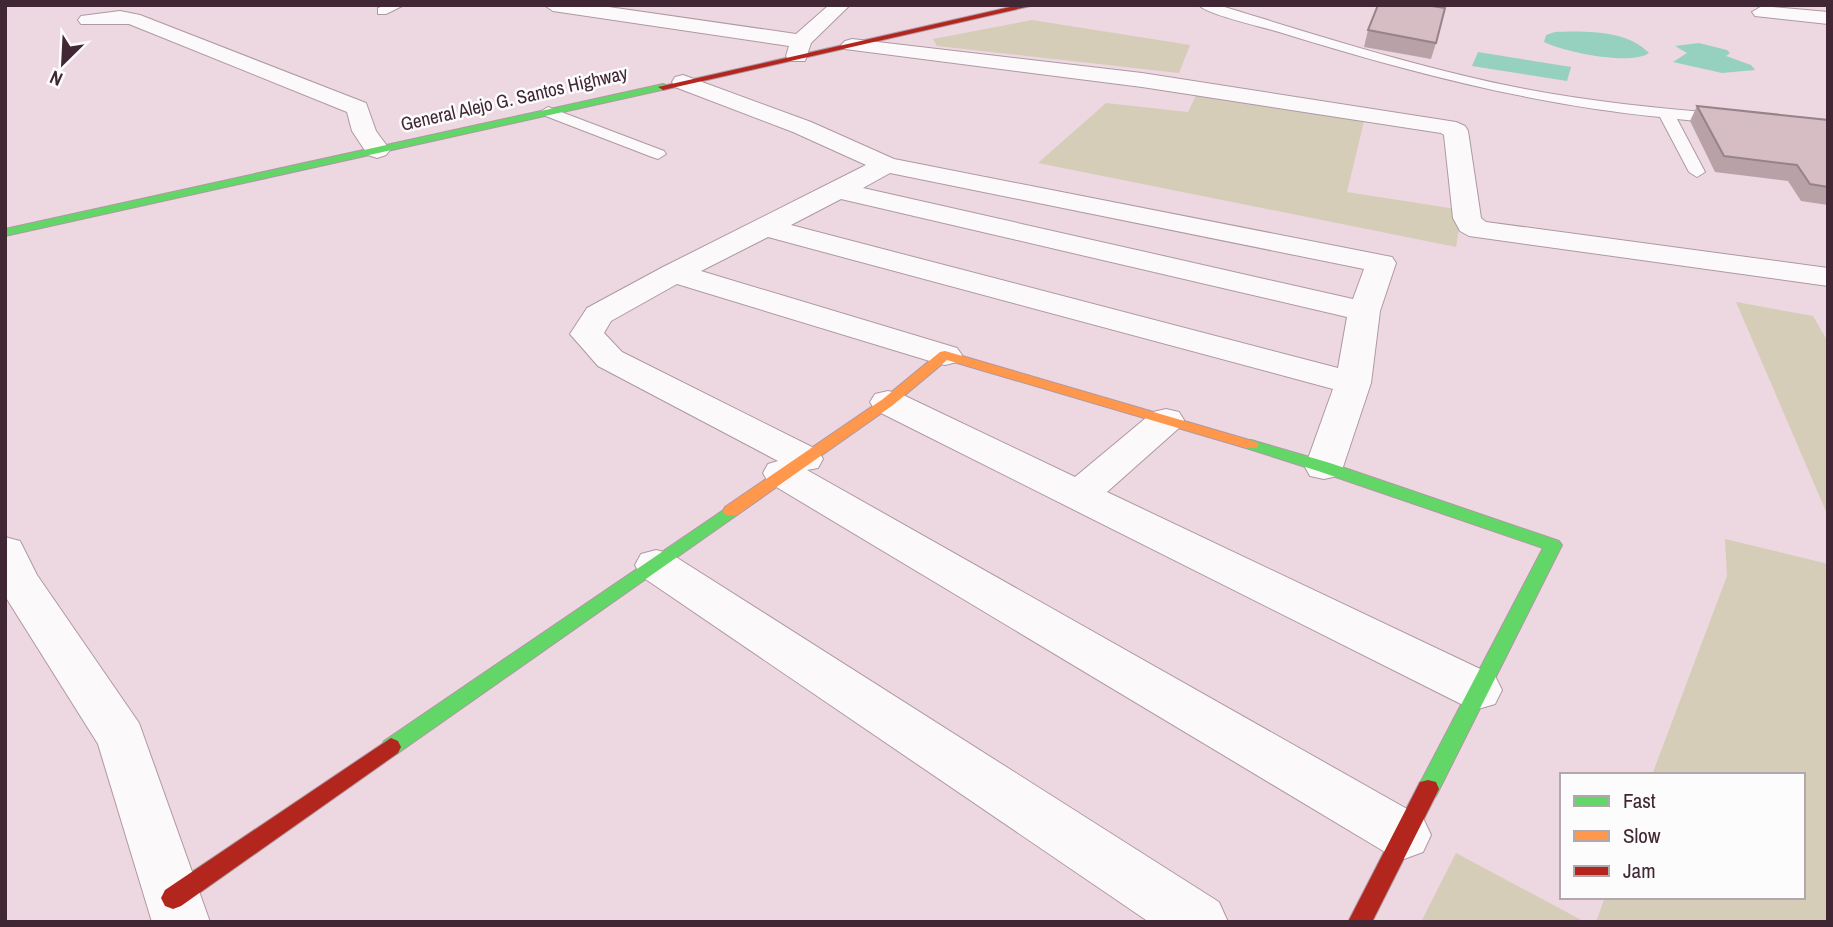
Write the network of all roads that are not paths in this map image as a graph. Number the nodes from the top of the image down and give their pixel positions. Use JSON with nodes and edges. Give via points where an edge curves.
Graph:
{"nodes":[{"id":1,"x":398,"y":5,"type":"edge"},
{"id":2,"x":553,"y":5,"type":"edge"},
{"id":3,"x":669,"y":5,"type":"edge"},
{"id":4,"x":841,"y":5,"type":"edge"},
{"id":5,"x":1031,"y":5,"type":"edge"},
{"id":6,"x":1204,"y":5,"type":"edge"},
{"id":7,"x":382,"y":11,"type":"dead end"},
{"id":8,"x":1762,"y":12,"type":"dead end"},
{"id":9,"x":1828,"y":18,"type":"edge"},
{"id":10,"x":647,"y":19,"type":"junction"},
{"id":11,"x":88,"y":20,"type":"dead end"},
{"id":12,"x":852,"y":45,"type":"junction"},
{"id":13,"x":799,"y":49,"type":"junction"},
{"id":14,"x":683,"y":82,"type":"junction"},
{"id":15,"x":548,"y":112,"type":"junction"},
{"id":16,"x":1666,"y":113,"type":"junction"},
{"id":17,"x":1735,"y":119,"type":"edge"},
{"id":18,"x":377,"y":150,"type":"junction"},
{"id":19,"x":657,"y":154,"type":"dead end"},
{"id":20,"x":887,"y":165,"type":"junction"},
{"id":21,"x":1697,"y":172,"type":"dead end"},
{"id":22,"x":841,"y":191,"type":"junction"},
{"id":23,"x":765,"y":227,"type":"junction"},
{"id":24,"x":5,"y":233,"type":"edge"},
{"id":25,"x":674,"y":273,"type":"junction"},
{"id":26,"x":1828,"y":277,"type":"edge"},
{"id":27,"x":1364,"y":311,"type":"junction"},
{"id":28,"x":945,"y":355,"type":"junction"},
{"id":29,"x":1353,"y":383,"type":"junction"},
{"id":30,"x":888,"y":402,"type":"junction"},
{"id":31,"x":1166,"y":420,"type":"junction"},
{"id":32,"x":793,"y":466,"type":"junction"},
{"id":33,"x":1324,"y":467,"type":"junction"},
{"id":34,"x":1079,"y":495,"type":"junction"},
{"id":35,"x":5,"y":552,"type":"edge"},
{"id":36,"x":656,"y":565,"type":"junction"},
{"id":37,"x":1478,"y":691,"type":"junction"},
{"id":38,"x":1404,"y":835,"type":"junction"},
{"id":39,"x":177,"y":910,"type":"edge"},
{"id":40,"x":1199,"y":922,"type":"edge"},
{"id":41,"x":1360,"y":922,"type":"edge"}],
"edges":[{"from":1,"to":7,"type":"lane"},
{"from":2,"to":10,"type":"street"},
{"from":3,"to":10,"type":"street"},
{"from":4,"to":13,"type":"street"},
{"from":5,"to":12,"type":"street","name":"General Alejo G. Santos Highway"},
{"from":6,"to":16,"type":"lane","via":[[1474,83]]},
{"from":8,"to":9,"type":"street"},
{"from":10,"to":13,"type":"street"},
{"from":11,"to":18,"type":"street","via":[[133,19],[358,108]]},
{"from":12,"to":13,"type":"street","name":"General Alejo G. Santos Highway"},
{"from":12,"to":26,"type":"street","via":[[1142,80],[1447,127],[1456,131],[1467,218],[1479,230]]},
{"from":13,"to":14,"type":"street","name":"General Alejo G. Santos Highway"},
{"from":14,"to":15,"type":"street","name":"General Alejo G. Santos Highway"},
{"from":14,"to":20,"type":"street"},
{"from":15,"to":18,"type":"street","name":"General Alejo G. Santos Highway"},
{"from":15,"to":19,"type":"lane"},
{"from":16,"to":17,"type":"lane"},
{"from":16,"to":21,"type":"lane"},
{"from":18,"to":24,"type":"street","name":"General Alejo G. Santos Highway"},
{"from":20,"to":22,"type":"street"},
{"from":20,"to":27,"type":"street","via":[[1381,263]]},
{"from":22,"to":23,"type":"street"},
{"from":22,"to":27,"type":"street"},
{"from":23,"to":25,"type":"street"},
{"from":23,"to":29,"type":"street"},
{"from":25,"to":28,"type":"street"},
{"from":25,"to":32,"type":"street","via":[[598,316],[587,334],[610,359]]},
{"from":27,"to":29,"type":"street"},
{"from":28,"to":30,"type":"street"},
{"from":28,"to":31,"type":"street"},
{"from":29,"to":33,"type":"street"},
{"from":30,"to":32,"type":"street"},
{"from":30,"to":34,"type":"street"},
{"from":31,"to":33,"type":"street"},
{"from":31,"to":34,"type":"street"},
{"from":32,"to":36,"type":"street"},
{"from":32,"to":38,"type":"street"},
{"from":33,"to":37,"type":"street","via":[[1553,545]]},
{"from":34,"to":37,"type":"street"},
{"from":35,"to":39,"type":"street","via":[[18,581],[121,738]]},
{"from":36,"to":39,"type":"street"},
{"from":36,"to":40,"type":"street"},
{"from":37,"to":38,"type":"street"},
{"from":38,"to":41,"type":"street"}]}
